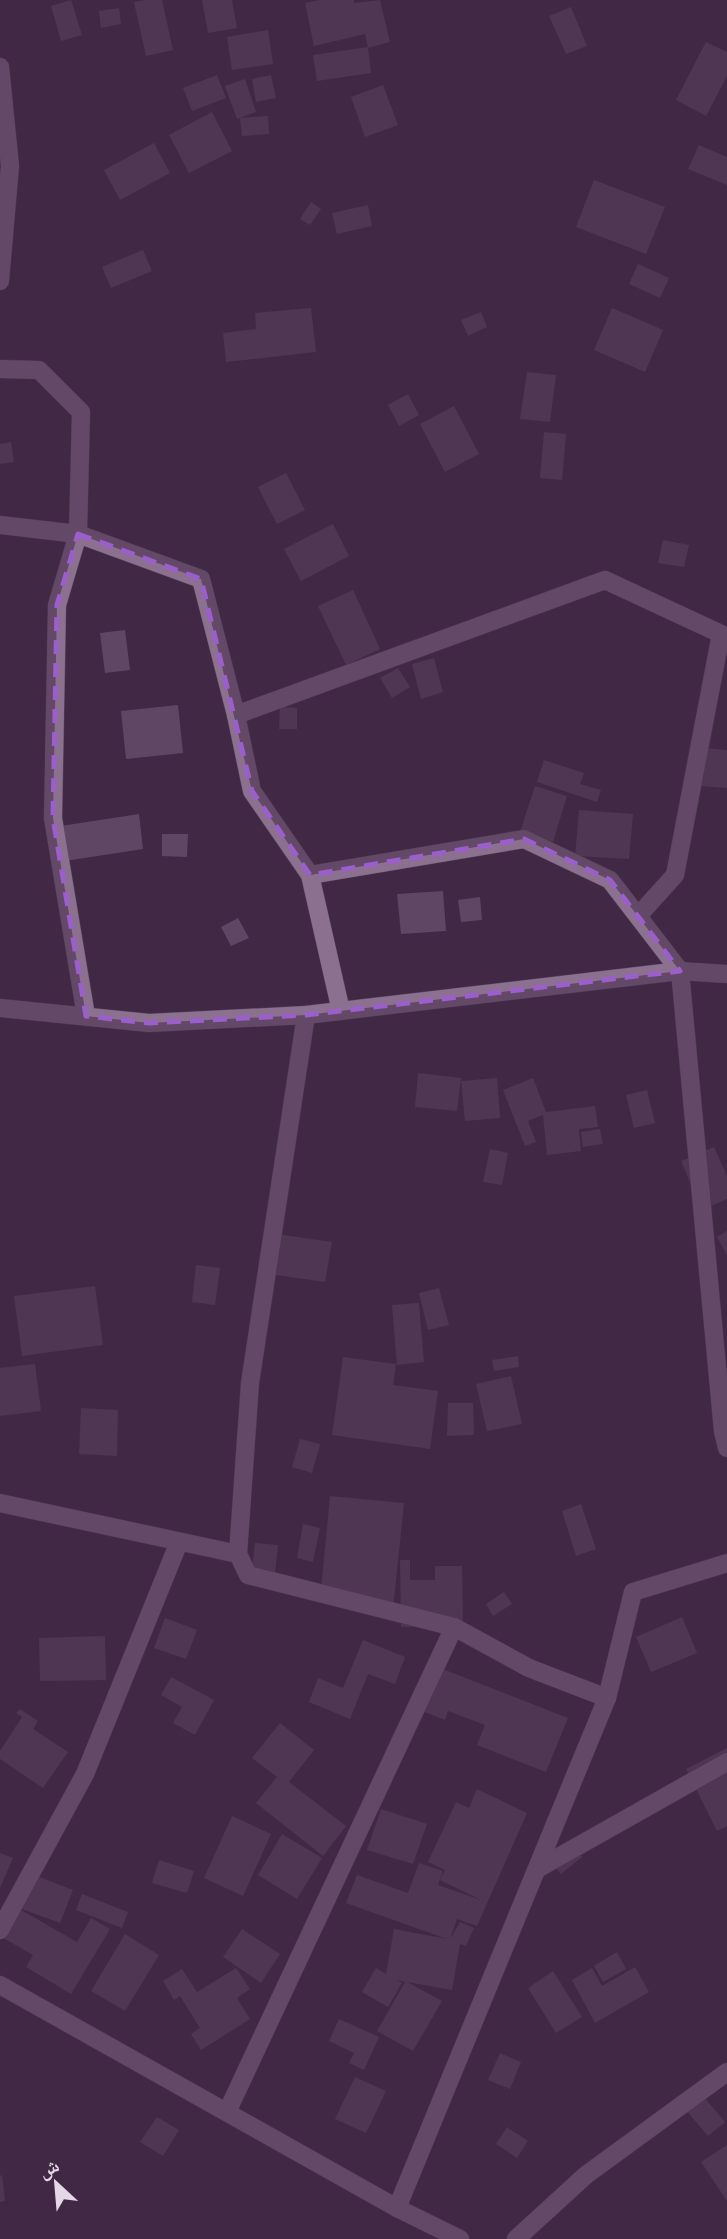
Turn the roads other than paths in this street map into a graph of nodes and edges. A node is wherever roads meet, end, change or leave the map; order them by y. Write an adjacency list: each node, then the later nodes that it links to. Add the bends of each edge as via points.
1 (0, 67): 2 (street, via 10,166)
2 (0, 281)
3 (0, 369): 5 (street, via 39,370 81,412)
4 (0, 525): 5 (street)
5 (78, 534): 6 (street, via 201,579); 14 (street, via 57,605 53,818)
6 (236, 715): 7 (street, via 252,791); 8 (street, via 605,580 721,634 675,875)
7 (310, 875): 8 (street, via 524,839 610,880); 12 (street)
8 (638, 916): 9 (street)
9 (680, 971): 10 (street); 12 (street); 15 (street)
10 (727, 974)
11 (0, 1008): 14 (street)
12 (341, 1011): 13 (street)
13 (306, 1015): 14 (street, via 149,1023); 18 (street, via 250,1383)
14 (86, 1016)
15 (726, 1436)
16 (0, 1503): 17 (street)
17 (179, 1542): 18 (street); 24 (street, via 85,1774)
18 (238, 1554): 20 (street, via 248,1575)
19 (727, 1563): 21 (street, via 633,1592)
20 (454, 1627): 21 (street, via 529,1668); 27 (street)
21 (607, 1698): 23 (street)
22 (727, 1762): 23 (street)
23 (539, 1868): 28 (street)
24 (0, 1930)
25 (0, 1986): 27 (street)
26 (727, 2072): 30 (street, via 586,2175)
27 (227, 2112): 28 (street)
28 (397, 2208): 29 (street)
29 (460, 2239)
30 (516, 2239)

